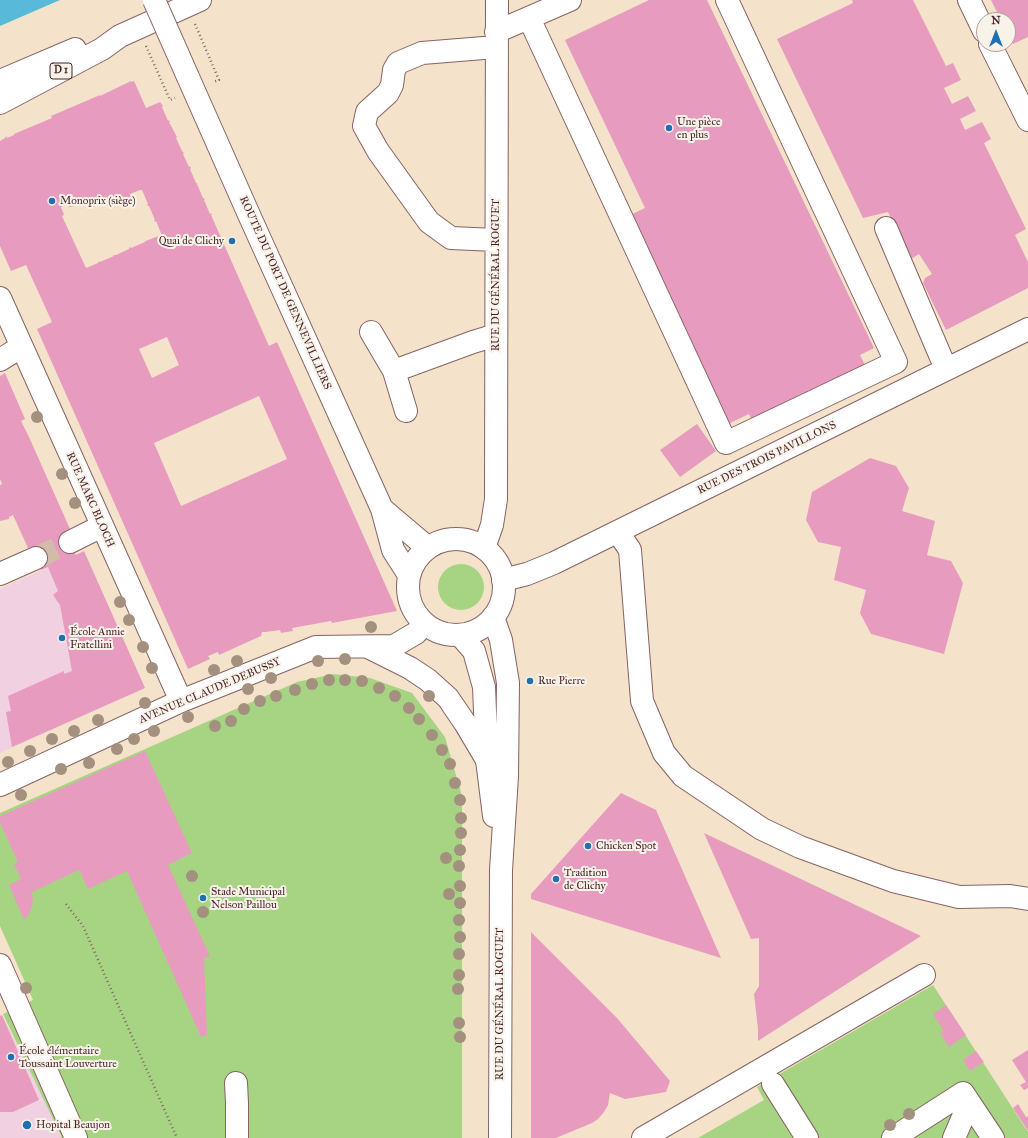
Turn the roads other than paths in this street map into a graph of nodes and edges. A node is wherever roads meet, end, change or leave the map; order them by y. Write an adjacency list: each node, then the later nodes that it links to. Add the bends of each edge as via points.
1 (154, 0): 26 (street, ROUTE DU PORT DE GENNEVILLIERS, bridge)
2 (497, 0): 10 (street, RUE DU GÉNÉRAL ROGUET)
3 (570, 0): 8 (street)
4 (727, 0): 8 (street, via 896,362 726,443)
5 (969, 0): 7 (street)
6 (194, 3): 9 (street, D 1)
7 (976, 14)
8 (528, 18): 10 (street)
9 (129, 32): 12 (street, D 1, via 98,39); 13 (street, D 1, via 102,50)
10 (496, 40): 16 (street, RUE DU GÉNÉRAL ROGUET); 16 (street, via 422,53 398,63 388,93 367,112 364,126 378,151 429,222 451,238)
11 (994, 52): 14 (street)
12 (0, 81)
13 (0, 103)
14 (1028, 120)
15 (886, 228): 23 (street)
16 (496, 240): 20 (street, RUE DU GÉNÉRAL ROGUET)
17 (0, 298): 21 (street, RUE MARC BLOCH)
18 (1028, 329): 23 (street, RUE DES TROIS PAVILLONS)
19 (371, 332): 24 (street)
20 (496, 335): 24 (street); 31 (street, RUE DU GÉNÉRAL ROGUET, via 496,499 492,525)
21 (21, 347): 22 (street); 27 (street, RUE MARC BLOCH)
22 (0, 360)
23 (946, 369): 28 (street, RUE DES TROIS PAVILLONS)
24 (394, 371): 25 (street)
25 (406, 411)
26 (382, 509): 30 (street, ROUTE DU PORT DE GENNEVILLIERS); 34 (street, ROUTE DU PORT DE GENNEVILLIERS, via 393,550)
27 (102, 526): 29 (street); 40 (street, RUE MARC BLOCH)
28 (618, 532): 35 (street, RUE DES TROIS PAVILLONS, via 554,563); 44 (street, via 630,550 642,701 664,753 683,776 762,829 800,847 893,881 959,897 1010,896)
29 (70, 542)
30 (428, 548): 31 (street, via 439,542 456,539 468,540); 34 (street, via 416,560)
31 (484, 548): 35 (street, via 496,562)
32 (36, 558): 33 (street)
33 (0, 574)
34 (409, 575): 37 (street, via 408,592 411,604)
35 (503, 580): 36 (street, via 503,594)
36 (493, 617): 38 (street, via 479,629); 43 (street, RUE DU GÉNÉRAL ROGUET, via 501,640 508,683 507,776)
37 (424, 624): 38 (street, via 433,630); 39 (street, AVENUE CLAUDE DEBUSSY, via 416,633 394,646)
38 (460, 635): 41 (street, RUE DU GÉNÉRAL ROGUET, via 474,651 484,687)
39 (369, 647): 40 (street, AVENUE CLAUDE DEBUSSY, via 316,647); 41 (street, via 410,668 448,698)
40 (181, 701): 42 (street, AVENUE CLAUDE DEBUSSY)
41 (487, 760): 43 (street, RUE DU GÉNÉRAL ROGUET)
42 (0, 785)
43 (501, 870): 52 (street, RUE DU GÉNÉRAL ROGUET)
44 (1028, 899)
45 (0, 965): 50 (street)
46 (924, 975): 53 (street)
47 (236, 1083): 51 (street)
48 (773, 1084): 54 (street)
49 (970, 1103): 55 (street, via 963,1093); 56 (street); 57 (street)
50 (76, 1138)
51 (237, 1138)
52 (500, 1138)
53 (643, 1138)
54 (807, 1138)
55 (893, 1138)
56 (954, 1138)
57 (993, 1138)

